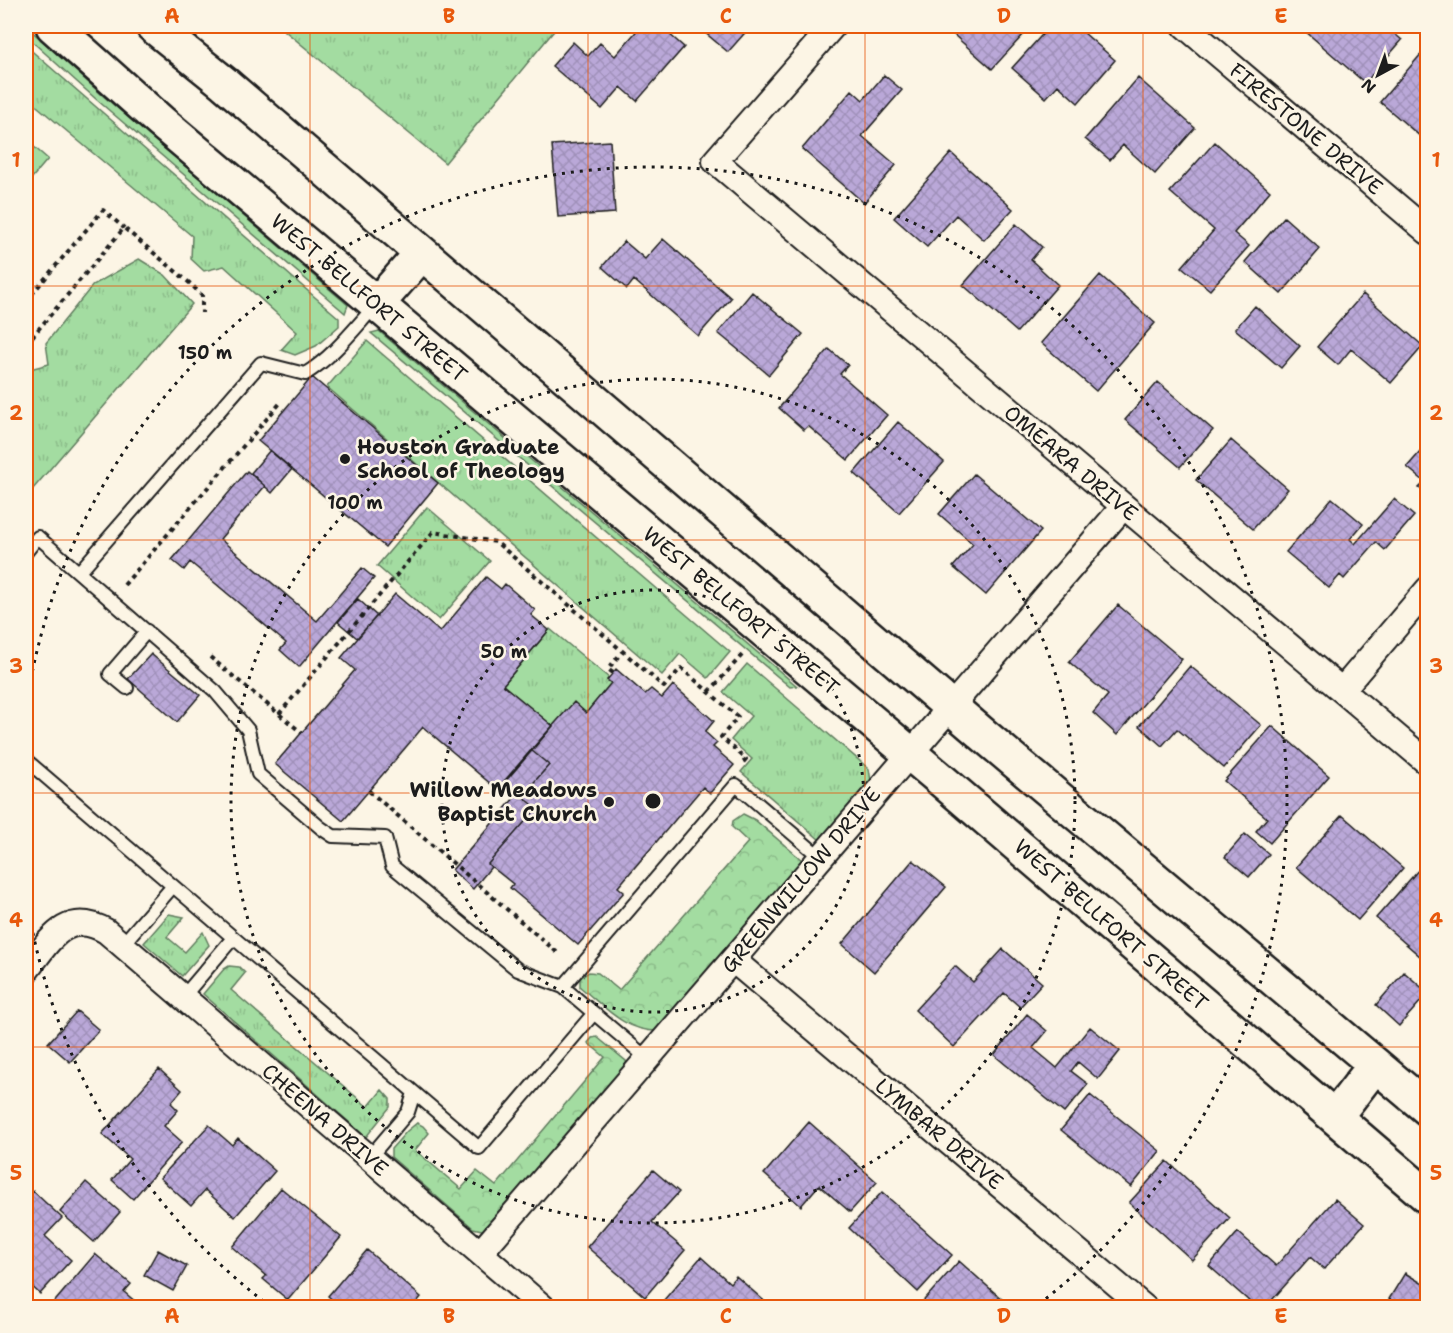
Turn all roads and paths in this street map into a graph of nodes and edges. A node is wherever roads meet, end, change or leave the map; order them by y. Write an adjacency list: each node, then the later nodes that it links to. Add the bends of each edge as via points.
1 (53, 26): 9 (main road, WEST BELLFORT STREET)
2 (153, 26): 7 (main road)
3 (833, 26): 13 (street, OMEARA DRIVE, via 715,161)
4 (1185, 26): 6 (street, FIRESTONE DRIVE)
5 (124, 228): 8 (path, via 103,210); 10 (path, via 192,285 202,296); 11 (path)
6 (1428, 232)
7 (422, 253): 9 (main road); 25 (main road)
8 (26, 301)
9 (377, 304): 15 (lane, via 318,366 305,374 261,363); 27 (main road, WEST BELLFORT STREET)
10 (202, 313)
11 (26, 344)
12 (282, 401): 16 (path)
13 (1123, 507): 23 (street, OMEARA DRIVE); 25 (street, GREENWILLOW DRIVE)
14 (26, 552): 15 (lane, via 38,537)
15 (79, 572): 18 (lane)
16 (124, 585)
17 (1428, 589): 23 (street)
18 (147, 632): 22 (lane, via 110,674); 39 (lane, via 215,690 248,730 258,774 333,836 385,838 393,866 518,970)
19 (622, 652): 21 (path, via 608,669); 24 (path, via 664,687 681,668); 26 (path, via 496,542 433,532)
20 (742, 654): 24 (path)
21 (613, 674)
22 (127, 688)
23 (1342, 690): 29 (street, OMEARA DRIVE)
24 (709, 692): 30 (path, via 738,717 721,737 746,759 737,771)
25 (950, 706): 27 (street, GREENWILLOW DRIVE); 43 (main road)
26 (279, 714)
27 (909, 753): 32 (street, GREENWILLOW DRIVE); 46 (main road, WEST BELLFORT STREET)
28 (26, 760): 33 (lane)
29 (1428, 763)
30 (736, 785): 32 (lane); 39 (lane)
31 (369, 791): 36 (path)
32 (820, 857): 37 (street, GREENWILLOW DRIVE)
33 (173, 886): 34 (lane); 35 (lane)
34 (114, 938): 38 (street, via 92,923 77,922 57,934); 40 (street, CHEENA DRIVE)
35 (233, 938): 40 (lane); 44 (lane)
36 (559, 954)
37 (733, 960): 42 (street, GREENWILLOW DRIVE); 51 (street, LYMBAR DRIVE)
38 (26, 970)
39 (563, 987): 41 (lane)
40 (183, 998): 47 (street, CHEENA DRIVE)
41 (594, 1013): 42 (lane); 44 (lane, via 479,1148)
42 (648, 1059): 49 (street, GREENWILLOW DRIVE)
43 (1375, 1065): 45 (main road); 46 (main road)
44 (414, 1093): 47 (lane, via 408,1112)
45 (1428, 1109)
46 (1335, 1117): 48 (main road, WEST BELLFORT STREET)
47 (369, 1158): 49 (street, CHEENA DRIVE)
48 (1428, 1197)
49 (480, 1253): 50 (street, CHEENA DRIVE)
50 (544, 1308)
51 (1145, 1308)

